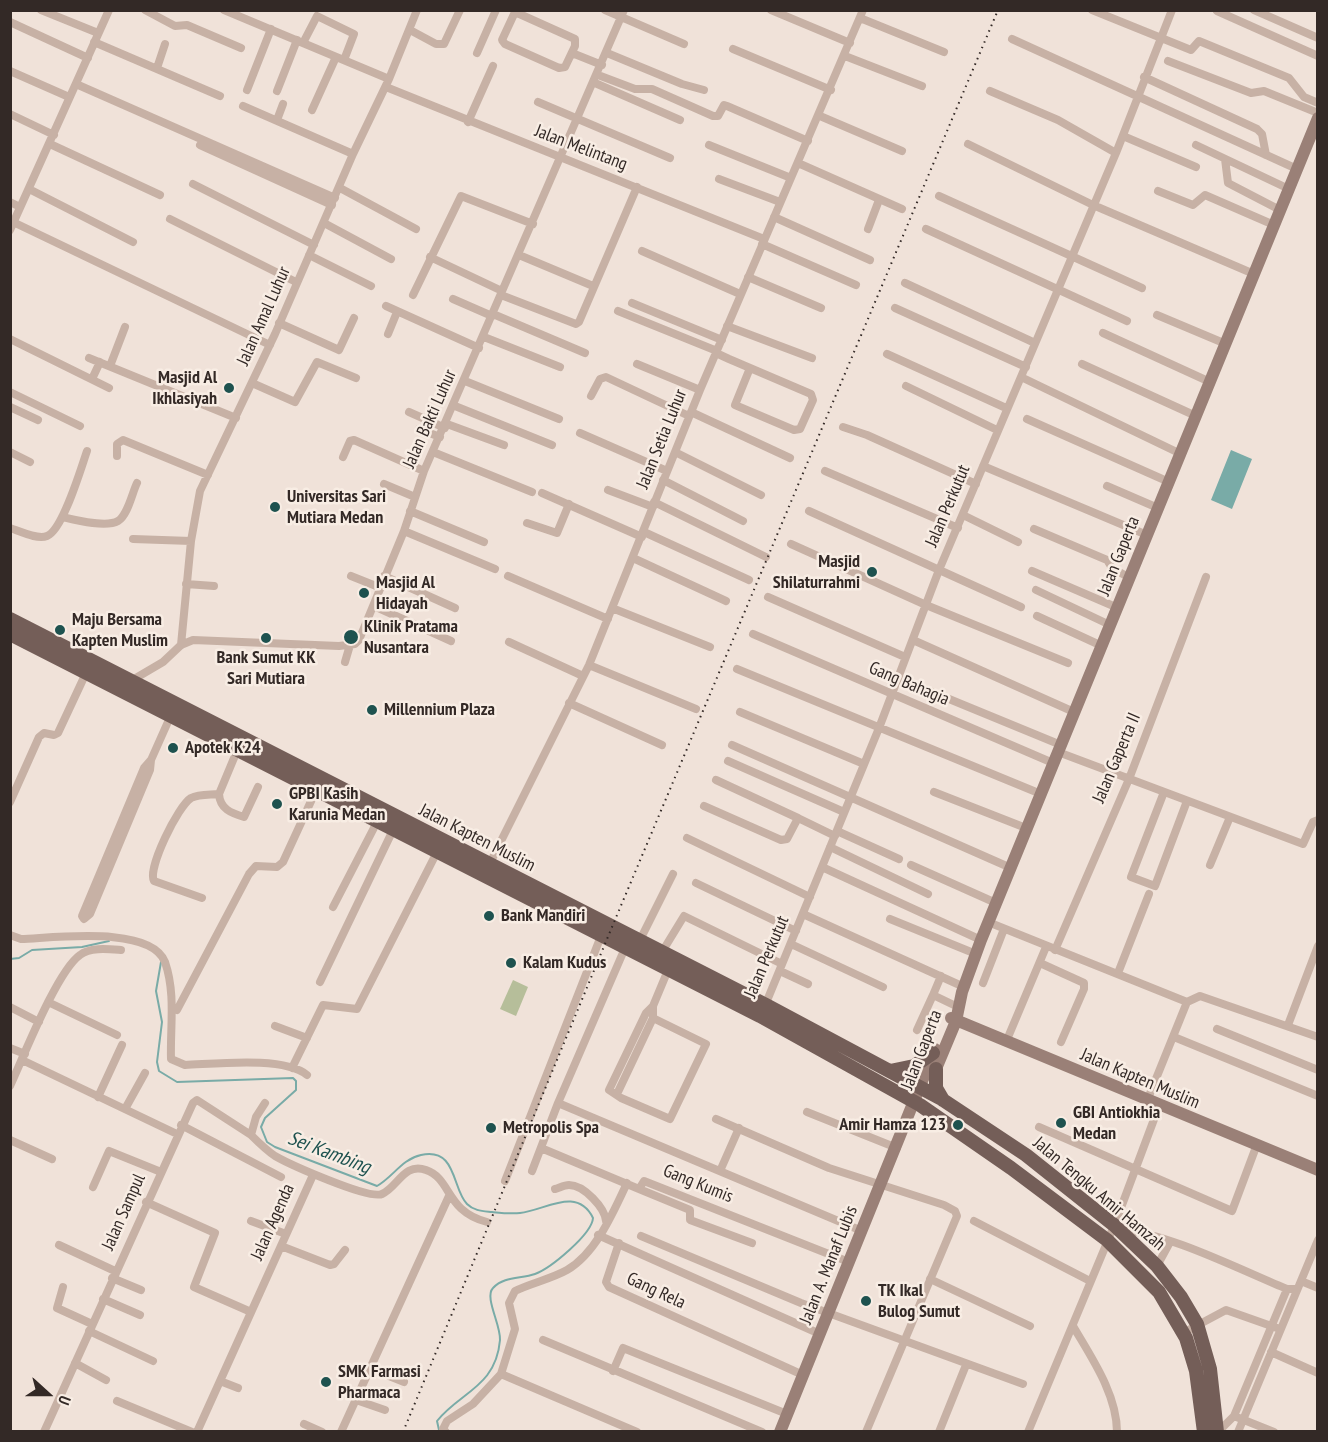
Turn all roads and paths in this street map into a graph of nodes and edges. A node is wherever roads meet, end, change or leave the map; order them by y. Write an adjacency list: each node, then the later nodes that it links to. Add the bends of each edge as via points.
1 (41, 10): 19 (street)
2 (109, 10): 19 (street)
3 (145, 10): 27 (street, via 175,26 187,25)
4 (224, 10): 17 (street, Jalan Melintang)
5 (417, 10): 18 (street, Jalan Amal Luhur)
6 (460, 10): 18 (street, via 444,44 436,44)
7 (496, 10): 30 (street)
8 (605, 10): 15 (street)
9 (771, 10): 24 (street)
10 (1092, 10): 22 (street)
11 (1172, 10): 22 (street, Jalan Perkutut)
12 (1254, 10): 20 (street)
13 (1217, 11): 34 (street)
14 (860, 13): 24 (street, Jalan Setia Luhur); 29 (street)
15 (623, 14): 25 (street); 32 (street, Jalan Bakti Luhur)
16 (10, 22): 35 (street)
17 (271, 29): 23 (street, Jalan Melintang); 47 (street)
18 (410, 30): 44 (street, Jalan Amal Luhur)
19 (96, 38): 35 (street); 40 (street)
20 (1317, 38)
21 (1012, 39): 54 (street)
22 (1160, 39): 42 (street, Jalan Perkutut); 56 (street, via 1191,50 1198,41 1249,61 1288,78 1304,97)
23 (300, 41): 36 (street, Jalan Melintang); 36 (street, via 317,16 354,34); 51 (street)
24 (850, 43): 33 (street, Jalan Setia Luhur)
25 (684, 44)
26 (165, 45): 40 (street)
27 (241, 48)
28 (733, 49): 49 (street)
29 (944, 52)
30 (477, 53)
31 (572, 53): 31 (street, via 573,37 518,13 511,15 502,40 505,44 560,68 565,67); 38 (street)
32 (607, 53): 38 (street, Jalan Bakti Luhur); 48 (street)
33 (845, 56): 46 (street); 49 (street, Jalan Setia Luhur)
34 (1317, 56)
35 (88, 58): 45 (street)
36 (340, 58): 44 (street, Jalan Melintang); 59 (street)
37 (1168, 61): 62 (street, via 1253,94 1262,90)
38 (602, 65): 43 (street, Jalan Bakti Luhur)
39 (493, 66): 66 (street)
40 (157, 68): 52 (street)
41 (10, 71): 53 (street)
42 (1144, 77): 54 (street, Jalan Perkutut); 78 (street, via 1257,129 1262,134)
43 (596, 79): 64 (street, Jalan Bakti Luhur); 65 (street); 69 (street, via 652,90 712,116 718,116 727,106)
44 (388, 83): 66 (street, Jalan Melintang); 77 (street, Jalan Amal Luhur)
45 (76, 84): 53 (street); 96 (street)
46 (922, 86)
47 (247, 90)
48 (704, 90)
49 (831, 90): 61 (street, Jalan Setia Luhur)
50 (990, 91): 76 (street, via 1058,120)
51 (277, 92)
52 (220, 96)
53 (69, 97): 67 (street)
54 (1137, 98): 68 (street, Jalan Perkutut); 78 (street)
55 (538, 102): 64 (street)
56 (1317, 103)
57 (283, 104): 63 (street)
58 (243, 106): 63 (street)
59 (312, 110)
60 (10, 114): 67 (street)
61 (820, 116): 69 (street, Jalan Setia Luhur); 75 (street)
62 (1317, 118): 84 (street, Jalan Gaperta)
63 (277, 120): 77 (street)
64 (577, 120): 79 (street, Jalan Bakti Luhur); 80 (street)
65 (680, 120)
66 (468, 122): 79 (street, Jalan Melintang)
67 (54, 135): 70 (street)
68 (1123, 136): 76 (street, Jalan Perkutut); 83 (street)
69 (808, 141): 82 (street, Jalan Setia Luhur)
70 (50, 144): 90 (street); 93 (street)
71 (968, 144): 99 (street)
72 (710, 145): 86 (street)
73 (1196, 145): 81 (street)
74 (200, 146): 96 (street)
75 (902, 151)
76 (1116, 153): 99 (street, Jalan Perkutut)
77 (353, 154): 89 (street, Jalan Amal Luhur)
78 (1266, 155): 84 (street)
79 (562, 158): 88 (street, Jalan Melintang); 106 (street, Jalan Bakti Luhur)
80 (670, 158)
81 (1225, 159): 91 (street); 102 (street, via 1228,183)
82 (798, 162): 86 (street, Jalan Setia Luhur); 95 (street)
83 (1196, 167)
84 (1297, 169): 91 (street, Jalan Gaperta)
85 (719, 178): 98 (street)
86 (791, 178): 98 (street, Jalan Setia Luhur)
87 (193, 184): 114 (street)
88 (637, 187): 113 (street, Jalan Melintang); 128 (street)
89 (340, 188): 96 (street, Jalan Amal Luhur); 109 (street)
90 (29, 189): 100 (street); 112 (street)
91 (1288, 189): 102 (street, Jalan Gaperta)
92 (1158, 191): 107 (street, via 1193,205 1205,195)
93 (160, 195)
94 (939, 196): 116 (street)
95 (879, 200): 101 (street); 110 (street)
96 (334, 201): 105 (street, Jalan Amal Luhur)
97 (10, 202): 100 (street)
98 (780, 202): 103 (street, Jalan Setia Luhur)
99 (1093, 205): 116 (street, Jalan Perkutut); 122 (street)
100 (20, 207): 108 (street)
101 (902, 209)
102 (1280, 210): 107 (street, Jalan Gaperta)
103 (774, 217): 113 (street, Jalan Setia Luhur); 121 (street)
104 (170, 219): 124 (street)
105 (324, 223): 114 (street, Jalan Amal Luhur); 120 (street)
106 (533, 224): 118 (street, Jalan Bakti Luhur); 119 (street, via 461,196)
107 (1274, 225): 122 (street, Jalan Gaperta)
108 (12, 226): 155 (street)
109 (416, 229)
110 (868, 229)
111 (926, 229): 130 (street)
112 (134, 242)
113 (763, 242): 123 (street, Jalan Setia Luhur); 126 (street, Jalan Melintang)
114 (314, 245): 117 (street, Jalan Amal Luhur)
115 (642, 250): 132 (street)
116 (1072, 254): 129 (street); 130 (street, Jalan Perkutut)
117 (309, 255): 124 (street, Jalan Amal Luhur); 127 (street)
118 (519, 255): 128 (street); 131 (street, Jalan Bakti Luhur)
119 (430, 257): 131 (street); 133 (street)
120 (391, 259)
121 (870, 260)
122 (1254, 274): 154 (street, Jalan Gaperta)
123 (748, 277): 132 (street, Jalan Setia Luhur); 137 (street)
124 (296, 282): 145 (street, Jalan Amal Luhur)
125 (905, 283): 153 (street)
126 (856, 285)
127 (371, 286)
128 (593, 286): 131 (street, via 578,324)
129 (1142, 288)
130 (1058, 289): 144 (street); 153 (street, Jalan Perkutut)
131 (502, 293): 141 (street, Jalan Bakti Luhur)
132 (740, 294): 146 (street, Jalan Setia Luhur)
133 (412, 296)
134 (453, 299): 141 (street)
135 (632, 303): 152 (street)
136 (386, 306): 140 (street)
137 (820, 308)
138 (895, 308): 167 (street)
139 (618, 310): 157 (street)
140 (397, 312): 149 (street); 156 (street)
141 (493, 315): 150 (street, Jalan Bakti Luhur); 158 (street)
142 (1157, 315): 154 (street)
143 (354, 318): 145 (street, via 339,350)
144 (1127, 321)
145 (279, 323): 155 (street, Jalan Amal Luhur)
146 (727, 326): 152 (street, Jalan Setia Luhur); 161 (street)
147 (125, 327): 165 (street)
148 (1103, 333): 173 (street)
149 (387, 334)
150 (484, 337): 156 (street, Jalan Bakti Luhur); 166 (street)
151 (10, 339): 171 (street)
152 (722, 340): 157 (street, Jalan Setia Luhur)
153 (1035, 343): 167 (street, Jalan Perkutut)
154 (1226, 344): 173 (street, Jalan Gaperta)
155 (270, 345): 174 (street, Jalan Amal Luhur)
156 (479, 348): 172 (street, Jalan Bakti Luhur)
157 (716, 352): 168 (street); 177 (street, Jalan Setia Luhur)
158 (585, 353)
159 (887, 354): 182 (street)
160 (89, 358): 162 (street)
161 (812, 358)
162 (100, 362): 165 (street); 171 (street)
163 (637, 364): 177 (street)
164 (1082, 364): 185 (street)
165 (110, 366): 186 (street)
166 (560, 367)
167 (1026, 367): 169 (street, Jalan Perkutut)
168 (750, 368): 168 (street, via 812,395 800,429 735,405)
169 (1021, 377): 182 (street, Jalan Perkutut); 203 (street)
170 (356, 378): 174 (street, via 316,362 295,402)
171 (92, 380): 176 (street)
172 (465, 381): 180 (street, Jalan Bakti Luhur); 187 (street)
173 (1210, 382): 185 (street, Jalan Gaperta)
174 (252, 383): 186 (street, Jalan Amal Luhur)
175 (906, 386): 194 (street)
176 (109, 388)
177 (700, 390): 184 (street, Jalan Setia Luhur)
178 (10, 392): 190 (street)
179 (591, 396): 184 (street, via 600,379 606,377)
180 (455, 406): 191 (street, Jalan Bakti Luhur); 198 (street)
181 (10, 407): 189 (street)
182 (1006, 408): 194 (street, Jalan Perkutut)
183 (409, 412): 191 (street)
184 (690, 414): 202 (street, Jalan Setia Luhur); 206 (street)
185 (1196, 416): 203 (street, Jalan Gaperta)
186 (236, 418): 212 (street, Jalan Amal Luhur)
187 (559, 419)
188 (1027, 419): 214 (street)
189 (38, 420)
190 (80, 426)
191 (446, 426): 196 (street, Jalan Bakti Luhur); 197 (street)
192 (843, 427): 216 (street)
193 (419, 429): 196 (street)
194 (997, 430): 208 (street, Jalan Perkutut)
195 (580, 433): 210 (street)
196 (440, 437): 201 (street, Jalan Bakti Luhur)
197 (504, 445)
198 (552, 445)
199 (87, 451): 228 (street)
200 (10, 452): 207 (street)
201 (434, 452): 209 (street, Jalan Bakti Luhur); 222 (street)
202 (675, 452): 210 (street, Jalan Setia Luhur); 220 (street)
203 (1181, 454): 214 (street, Jalan Gaperta)
204 (117, 456): 212 (street, via 117,444 123,440)
205 (344, 457): 209 (street, via 354,440)
206 (790, 458)
207 (30, 462)
208 (983, 466): 216 (street, Jalan Perkutut); 236 (street)
209 (424, 471): 221 (street, Jalan Bakti Luhur)
210 (667, 471): 213 (street, Jalan Setia Luhur)
211 (825, 471): 232 (street)
212 (208, 475): 238 (street, Jalan Amal Luhur, via 200,491)
213 (663, 480): 223 (street, Jalan Setia Luhur); 229 (street)
214 (1169, 482): 224 (street, Jalan Gaperta)
215 (137, 483): 228 (street, via 119,520 90,523)
216 (976, 483): 227 (street, Jalan Perkutut)
217 (384, 484): 221 (street)
218 (1107, 486): 224 (street)
219 (608, 490): 223 (street)
220 (761, 495)
221 (415, 497): 225 (street, Jalan Bakti Luhur)
222 (569, 504): 230 (street, via 557,533); 235 (street)
223 (654, 505): 235 (street, Jalan Setia Luhur); 242 (street)
224 (1158, 508): 236 (street, Jalan Gaperta)
225 (410, 511): 234 (street, Jalan Bakti Luhur); 239 (street)
226 (809, 511): 245 (street)
227 (963, 515): 232 (street, Jalan Perkutut); 240 (street)
228 (62, 518): 231 (street, via 48,536)
229 (743, 521)
230 (526, 523)
231 (10, 528)
232 (958, 528): 245 (street, Jalan Perkutut)
233 (1034, 529): 251 (street, via 1107,560 1112,568)
234 (404, 531): 244 (street); 248 (street, Jalan Bakti Luhur)
235 (643, 534): 243 (street, Jalan Setia Luhur); 252 (street)
236 (1148, 535): 251 (street, Jalan Gaperta)
237 (132, 539): 238 (street)
238 (191, 541): 253 (street, Jalan Amal Luhur)
239 (484, 542)
240 (1018, 542)
241 (791, 544): 259 (street)
242 (766, 557)
243 (633, 558): 258 (street); 263 (street, Jalan Setia Luhur)
244 (495, 569)
245 (939, 570): 259 (street, Jalan Perkutut); 261 (street)
246 (1032, 571): 264 (street)
247 (351, 576): 255 (street)
248 (384, 576): 255 (street, Jalan Bakti Luhur); 262 (street)
249 (508, 576): 267 (street)
250 (1206, 577): 300 (street, Jalan Gaperta II)
251 (1130, 578): 264 (street, Jalan Gaperta)
252 (749, 579)
253 (186, 584): 254 (street); 274 (street, Jalan Amal Luhur)
254 (214, 586)
255 (381, 588): 260 (street, Jalan Bakti Luhur)
256 (1036, 590): 268 (street)
257 (768, 597): 278 (street)
258 (726, 601)
259 (926, 605): 271 (street, Jalan Perkutut); 280 (street)
260 (374, 606): 272 (street); 275 (street, Jalan Bakti Luhur, via 359,640)
261 (1021, 606)
262 (455, 608)
263 (612, 608): 267 (street, Jalan Setia Luhur); 277 (street)
264 (1118, 608): 268 (street, Jalan Gaperta)
265 (1037, 616): 276 (street)
266 (10, 619): 286 (main road, Jalan Kapten Muslim)
267 (608, 619): 281 (street, Jalan Setia Luhur)
268 (1110, 625): 276 (street, Jalan Gaperta)
269 (10, 634): 283 (main road, Jalan Kapten Muslim)
270 (753, 634): 287 (street, Gang Bahagia)
271 (913, 640): 278 (street, Jalan Perkutut); 291 (street)
272 (451, 641)
273 (509, 642): 284 (street)
274 (181, 645): 275 (street, via 205,640); 286 (street, via 163,662)
275 (350, 645): 279 (street, Jalan Bakti Luhur)
276 (1102, 646): 291 (street, Jalan Gaperta)
277 (710, 647)
278 (905, 657): 285 (street, Jalan Perkutut)
279 (345, 662)
280 (1068, 663)
281 (588, 665): 284 (street, Jalan Setia Luhur); 289 (street)
282 (737, 669): 293 (street)
283 (86, 673): 286 (main road, Jalan Kapten Muslim); 310 (street, via 58,733 39,737)
284 (583, 676): 288 (street, Jalan Setia Luhur)
285 (898, 678): 287 (street, Jalan Perkutut); 297 (street)
286 (125, 686): 292 (main road, Jalan Kapten Muslim); 294 (main road, Jalan Kapten Muslim)
287 (890, 694): 293 (street, Jalan Perkutut); 297 (street, Gang Bahagia)
288 (569, 703): 295 (street); 329 (street, Jalan Setia Luhur)
289 (696, 709)
290 (740, 712): 299 (street)
291 (1074, 712): 297 (street, Jalan Gaperta)
292 (171, 715): 294 (main road, Jalan Kapten Muslim); 326 (street, via 144,768 129,815)
293 (879, 728): 299 (street, Jalan Perkutut); 307 (street)
294 (241, 743): 302 (main road, Jalan Kapten Muslim); 306 (street)
295 (662, 745)
296 (732, 745): 308 (street)
297 (1057, 754): 300 (street); 307 (street, Jalan Gaperta)
298 (728, 761): 312 (street)
299 (864, 764): 308 (street, Jalan Perkutut)
300 (1129, 779): 305 (street); 350 (street, Jalan Gaperta II)
301 (716, 780): 314 (street)
302 (319, 783): 316 (main road, Jalan Kapten Muslim); 329 (main road, Jalan Kapten Muslim); 369 (street, via 283,862 277,867 256,866 249,874)
303 (258, 787): 306 (street, via 244,817 225,809)
304 (934, 792): 317 (street)
305 (1164, 792): 309 (street); 309 (street, via 1131,877 1155,886)
306 (219, 794): 335 (street, via 197,796 185,803 151,872 154,881)
307 (1041, 794): 317 (street, Jalan Gaperta)
308 (851, 796): 312 (street, Jalan Perkutut); 328 (street)
309 (1187, 801): 313 (street)
310 (10, 802)
311 (704, 806): 314 (street, via 781,840 787,839)
312 (844, 812): 319 (street, Jalan Perkutut)
313 (1230, 817): 315 (street, via 1303,844); 325 (street)
314 (798, 818): 319 (street)
315 (1317, 820)
316 (377, 822): 318 (main road, Jalan Kapten Muslim); 337 (street)
317 (1026, 828): 328 (street, Jalan Gaperta)
318 (393, 830): 322 (main road, Jalan Kapten Muslim); 359 (street)
319 (836, 833): 321 (street, Jalan Perkutut); 323 (street)
320 (687, 838): 334 (street)
321 (830, 847): 327 (street, Jalan Perkutut); 332 (street)
322 (437, 852): 329 (main road, Jalan Kapten Muslim); 381 (street, via 357,1009 323,1005)
323 (899, 859)
324 (911, 865): 336 (street)
325 (1210, 865)
326 (106, 866): 326 (street, via 90,914 84,919 82,916)
327 (822, 867): 334 (street, Jalan Perkutut); 346 (street)
328 (1011, 868): 336 (street, Jalan Gaperta)
329 (486, 871): 344 (main road, Jalan Kapten Muslim); 345 (main road, Jalan Kapten Muslim)
330 (673, 874): 345 (street)
331 (696, 883): 342 (street)
332 (928, 894)
333 (1149, 894): 357 (street)
334 (810, 897): 338 (street, Jalan Perkutut)
335 (202, 898)
336 (996, 903): 340 (street, Jalan Gaperta)
337 (333, 907)
338 (803, 914): 342 (street, Jalan Perkutut); 358 (street)
339 (890, 919): 353 (street)
340 (988, 922): 341 (street); 346 (street, Jalan Gaperta)
341 (1004, 929): 350 (street); 360 (street)
342 (796, 931): 347 (street, Jalan Perkutut)
343 (10, 935): 389 (street, via 21,939 138,940 159,952 165,962 172,1006 174,1062 271,1063)
344 (601, 936): 349 (main road, Jalan Kapten Muslim); 424 (street)
345 (640, 940): 352 (main road, Jalan Kapten Muslim)
346 (981, 940): 353 (street, Jalan Gaperta)
347 (790, 944): 355 (street, Jalan Perkutut); 362 (street)
348 (1317, 945): 374 (street)
349 (625, 948): 356 (main road, Jalan Kapten Muslim); 402 (street)
350 (1050, 949): 354 (street, Jalan Gaperta II); 357 (street)
351 (121, 950): 365 (street, via 81,954)
352 (662, 952): 355 (street, via 684,916); 370 (main road, Jalan Kapten Muslim)
353 (976, 954): 363 (street, Jalan Gaperta)
354 (1040, 963): 383 (street, Jalan Gaperta II); 384 (street, via 1084,984)
355 (781, 967): 361 (street); 370 (street, Jalan Perkutut)
356 (668, 970): 367 (street); 370 (main road, Jalan Kapten Muslim)
357 (1118, 973): 366 (street)
358 (942, 976): 363 (street); 364 (street)
359 (320, 982)
360 (983, 983)
361 (808, 984)
362 (882, 987)
363 (964, 987): 371 (street, Jalan Gaperta)
364 (933, 995): 371 (street); 377 (street)
365 (48, 1002): 373 (street); 378 (street)
366 (1187, 1002): 374 (street, via 1200,996); 379 (street)
367 (653, 1006): 372 (street); 382 (street, via 646,1013)
368 (10, 1007): 373 (street)
369 (177, 1010)
370 (763, 1011): 392 (main road, Jalan Kapten Muslim); 403 (main road, Jalan Kapten Muslim)
371 (955, 1014): 383 (street, Jalan Kapten Muslim); 387 (street, Jalan Gaperta); 390 (street, Jalan Gaperta)
372 (653, 1018): 382 (street); 382 (street, via 705,1045 670,1119 609,1090 621,1076)
373 (39, 1022): 388 (street)
374 (1288, 1025): 380 (street)
375 (275, 1026): 381 (street)
376 (1217, 1029): 391 (street)
377 (917, 1030)
378 (117, 1035)
379 (1174, 1037): 397 (street); 400 (street)
380 (1317, 1037)
381 (307, 1038): 389 (street)
382 (638, 1038)
383 (1006, 1042): 400 (street, Jalan Kapten Muslim)
384 (1061, 1042)
385 (122, 1045): 398 (street)
386 (10, 1048): 388 (street)
387 (933, 1053): 392 (main road, via 914,1066); 396 (street, Jalan Gaperta)
388 (24, 1057): 395 (street); 398 (street)
389 (292, 1068): 394 (street)
390 (936, 1069): 396 (street, Jalan Gaperta); 399 (main road, via 936,1088)
391 (1317, 1070)
392 (890, 1071): 396 (main road, Jalan Kapten Muslim)
393 (145, 1073): 405 (street)
394 (307, 1075)
395 (10, 1086)
396 (923, 1089): 399 (main road, Jalan Tengku Amir Hamzah); 403 (street, Jalan Gaperta)
397 (1317, 1096)
398 (98, 1097): 405 (street)
399 (943, 1101): 436 (main road, Jalan Tengku Amir Hamzah, via 1026,1155)
400 (1147, 1101): 404 (street, Jalan Kapten Muslim)
401 (265, 1103): 411 (street)
402 (561, 1104): 414 (street); 419 (street)
403 (915, 1106): 415 (street, Jalan A. Manaf Lubis); 441 (main road, Jalan Tengku Amir Hamzah, via 1011,1168)
404 (1159, 1106): 413 (street, Jalan Kapten Muslim); 420 (street)
405 (125, 1109): 410 (street)
406 (807, 1112): 415 (street)
407 (716, 1119): 409 (street)
408 (1039, 1127): 420 (street)
409 (739, 1128): 419 (street); 426 (street, via 799,1156)
410 (179, 1130): 411 (street, Jalan Sampul, via 192,1103 198,1100); 421 (street, Jalan Sampul); 423 (street)
411 (250, 1135): 422 (street, via 274,1155)
412 (10, 1140): 416 (street)
413 (1256, 1147): 417 (street, Jalan Kapten Muslim); 420 (street, via 1232,1211)
414 (541, 1148): 418 (street); 425 (street, Gang Kumis)
415 (897, 1148): 426 (street, Jalan A. Manaf Lubis)
416 (52, 1159)
417 (1317, 1170)
418 (532, 1171)
419 (720, 1171): 437 (street)
420 (1135, 1171): 436 (street)
421 (161, 1172): 427 (street, via 109,1151); 431 (street, Jalan Sampul)
422 (313, 1175): 430 (street, Jalan Agenda, via 377,1196 408,1170 424,1169 438,1178); 438 (street, Jalan Agenda)
423 (281, 1177)
424 (505, 1181)
425 (627, 1183): 429 (street, Gang Kumis); 433 (street)
426 (882, 1185): 437 (street, Jalan A. Manaf Lubis); 452 (street, via 955,1211 957,1219)
427 (93, 1186)
428 (555, 1189): 433 (street, via 568,1185 578,1188 601,1207)
429 (639, 1189): 444 (street, via 690,1210 690,1220); 449 (street, Gang Kumis, via 644,1181)
430 (449, 1196): 435 (street, via 463,1212); 476 (street)
431 (146, 1202): 451 (street, Jalan Sampul); 460 (street, via 215,1233 194,1287)
432 (251, 1221): 438 (street)
433 (606, 1221): 439 (street)
434 (974, 1221): 453 (street)
435 (487, 1222)
436 (1117, 1228): 441 (street); 443 (street); 450 (main road, Jalan Tengku Amir Hamzah)
437 (862, 1231): 449 (street, Jalan A. Manaf Lubis)
438 (286, 1234): 447 (street, Jalan Agenda)
439 (598, 1235): 445 (street); 480 (street, via 580,1261 511,1295 509,1304 515,1329)
440 (641, 1236): 461 (street)
441 (1107, 1240): 453 (street); 468 (main road, Jalan Tengku Amir Hamzah, via 1159,1292)
442 (1317, 1240): 454 (street)
443 (1170, 1242): 450 (street); 457 (street)
444 (752, 1243)
445 (619, 1244): 469 (street, Gang Rela); 481 (street, Gang Rela, via 607,1286)
446 (59, 1245): 451 (street)
447 (281, 1246): 448 (street, via 330,1265); 460 (street, Jalan Agenda)
448 (345, 1250)
449 (849, 1262): 461 (street, Jalan A. Manaf Lubis)
450 (1157, 1266): 463 (main road, Jalan Tengku Amir Hamzah)
451 (114, 1275): 458 (street); 459 (street, Jalan Sampul)
452 (930, 1279): 464 (street); 470 (street)
453 (1090, 1281): 465 (street)
454 (1299, 1285): 456 (street); 457 (street); 467 (street)
455 (63, 1287): 466 (street, via 57,1308)
456 (1317, 1288)
457 (1287, 1289): 467 (street)
458 (141, 1290)
459 (103, 1299): 462 (street); 466 (street, Jalan Sampul)
460 (251, 1312): 483 (street, Jalan Agenda)
461 (830, 1312): 469 (street, Jalan A. Manaf Lubis); 470 (street)
462 (140, 1315)
463 (1197, 1324): 467 (street, via 1226,1310); 468 (street); 507 (main road, Jalan Tengku Amir Hamzah, via 1210,1369)
464 (1030, 1326)
465 (1073, 1326): 504 (street); 505 (street, via 1098,1369 1113,1407)
466 (91, 1327): 473 (street); 474 (street, Jalan Sampul)
467 (1276, 1327): 472 (street); 478 (street)
468 (1183, 1333): 506 (main road, Jalan Tengku Amir Hamzah, via 1196,1371)
469 (820, 1334): 481 (street, Jalan A. Manaf Lubis)
470 (904, 1339): 475 (street); 502 (street)
471 (543, 1340): 477 (street)
472 (1271, 1352): 478 (street); 479 (street)
473 (153, 1361)
474 (75, 1363): 482 (street); 493 (street, Jalan Sampul)
475 (966, 1365): 485 (street); 503 (street)
476 (369, 1368): 484 (street); 487 (street)
477 (613, 1371): 490 (street, via 623,1348); 500 (street)
478 (1257, 1373): 491 (street)
479 (1317, 1373)
480 (501, 1374): 498 (street, via 473,1404 447,1421 443,1430); 499 (street)
481 (803, 1375): 490 (street, Jalan A. Manaf Lubis)
482 (106, 1380)
483 (220, 1381): 486 (street); 495 (street, Jalan Agenda)
484 (404, 1382)
485 (1023, 1384)
486 (238, 1388)
487 (356, 1400): 489 (street); 497 (street)
488 (117, 1401): 494 (street)
489 (385, 1410)
490 (787, 1414): 501 (street, Jalan A. Manaf Lubis)
491 (1239, 1418): 507 (street); 508 (street); 509 (street)
492 (304, 1424): 496 (street)
493 (44, 1431)
494 (192, 1431)
495 (197, 1431)
496 (322, 1431)
497 (341, 1431)
498 (446, 1431)
499 (637, 1431)
500 (762, 1431)
501 (780, 1431)
502 (866, 1431)
503 (939, 1431)
504 (1028, 1431)
505 (1117, 1431)
506 (1204, 1431)
507 (1218, 1431)
508 (1238, 1431)
509 (1274, 1431)

